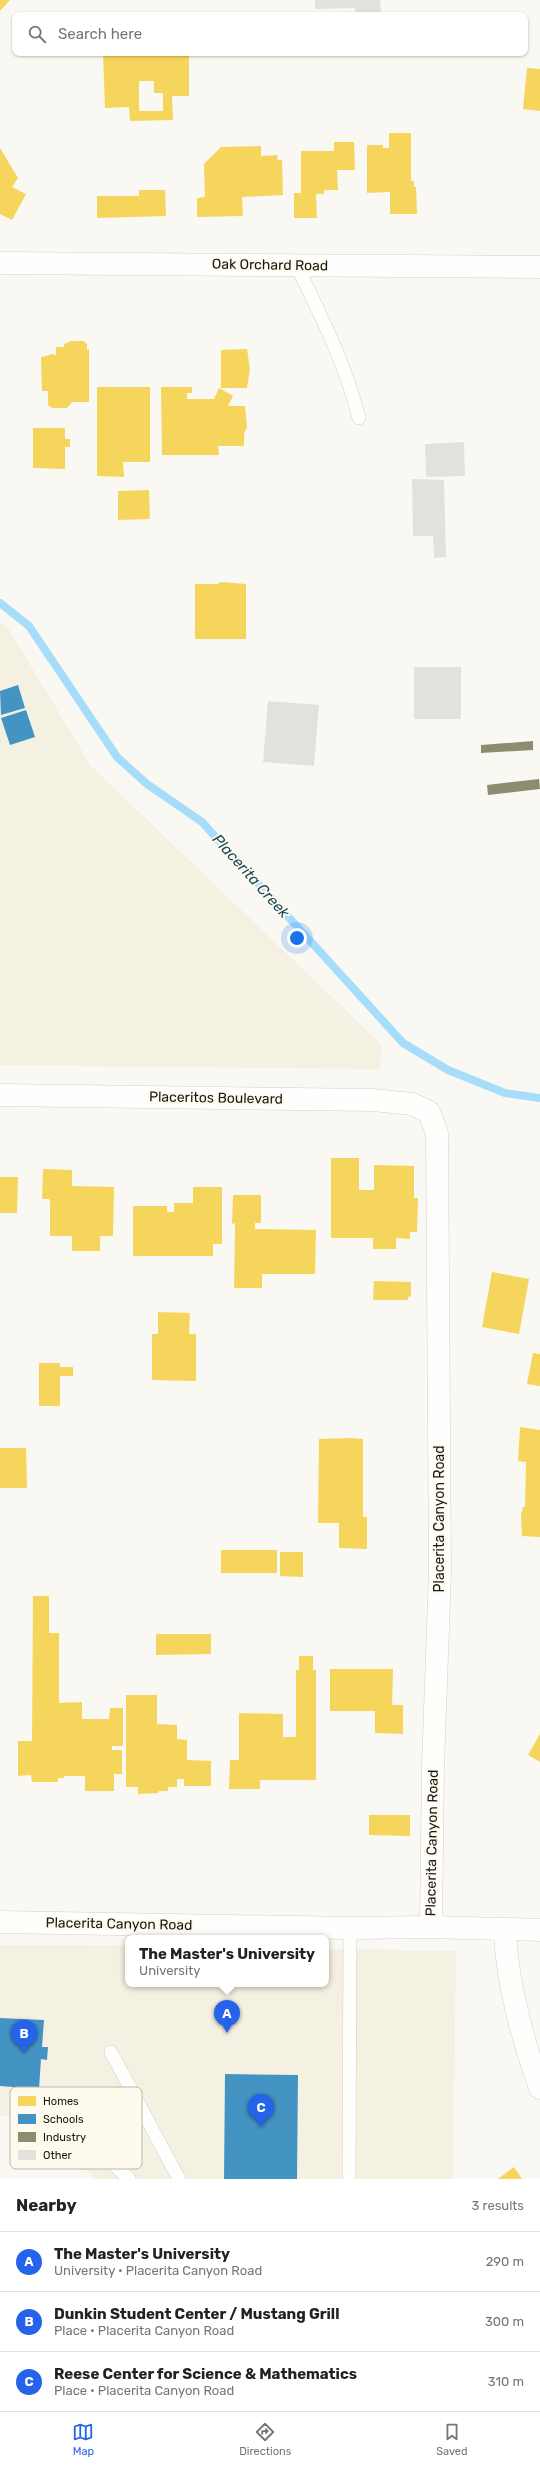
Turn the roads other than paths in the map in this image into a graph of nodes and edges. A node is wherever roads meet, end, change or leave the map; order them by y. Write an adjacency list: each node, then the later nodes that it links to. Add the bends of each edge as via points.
1 (0, 263): 2 (street, Oak Orchard Road)
2 (297, 266): 3 (street, Oak Orchard Road); 4 (lane, via 336,345)
3 (540, 267)
4 (359, 418)
5 (0, 1095): 6 (street, Placeritos Boulevard, via 373,1100 412,1104)
6 (429, 1112): 8 (street, Placerita Canyon Road, via 437,1133 440,1572 433,1765)
7 (0, 1922): 9 (street, Placerita Canyon Road)
8 (431, 1926): 9 (street, Placerita Canyon Road); 10 (street, Placerita Canyon Road)
9 (350, 1928): 19 (lane)
10 (505, 1929): 11 (street, Placerita Canyon Road); 14 (street, via 505,1949 527,2050)
11 (540, 1930)
12 (111, 2052): 13 (lane)
13 (130, 2087)
14 (540, 2088)
15 (142, 2110): 18 (lane)
16 (118, 2169): 17 (lane)
17 (129, 2179)
18 (179, 2179)
19 (349, 2179)

